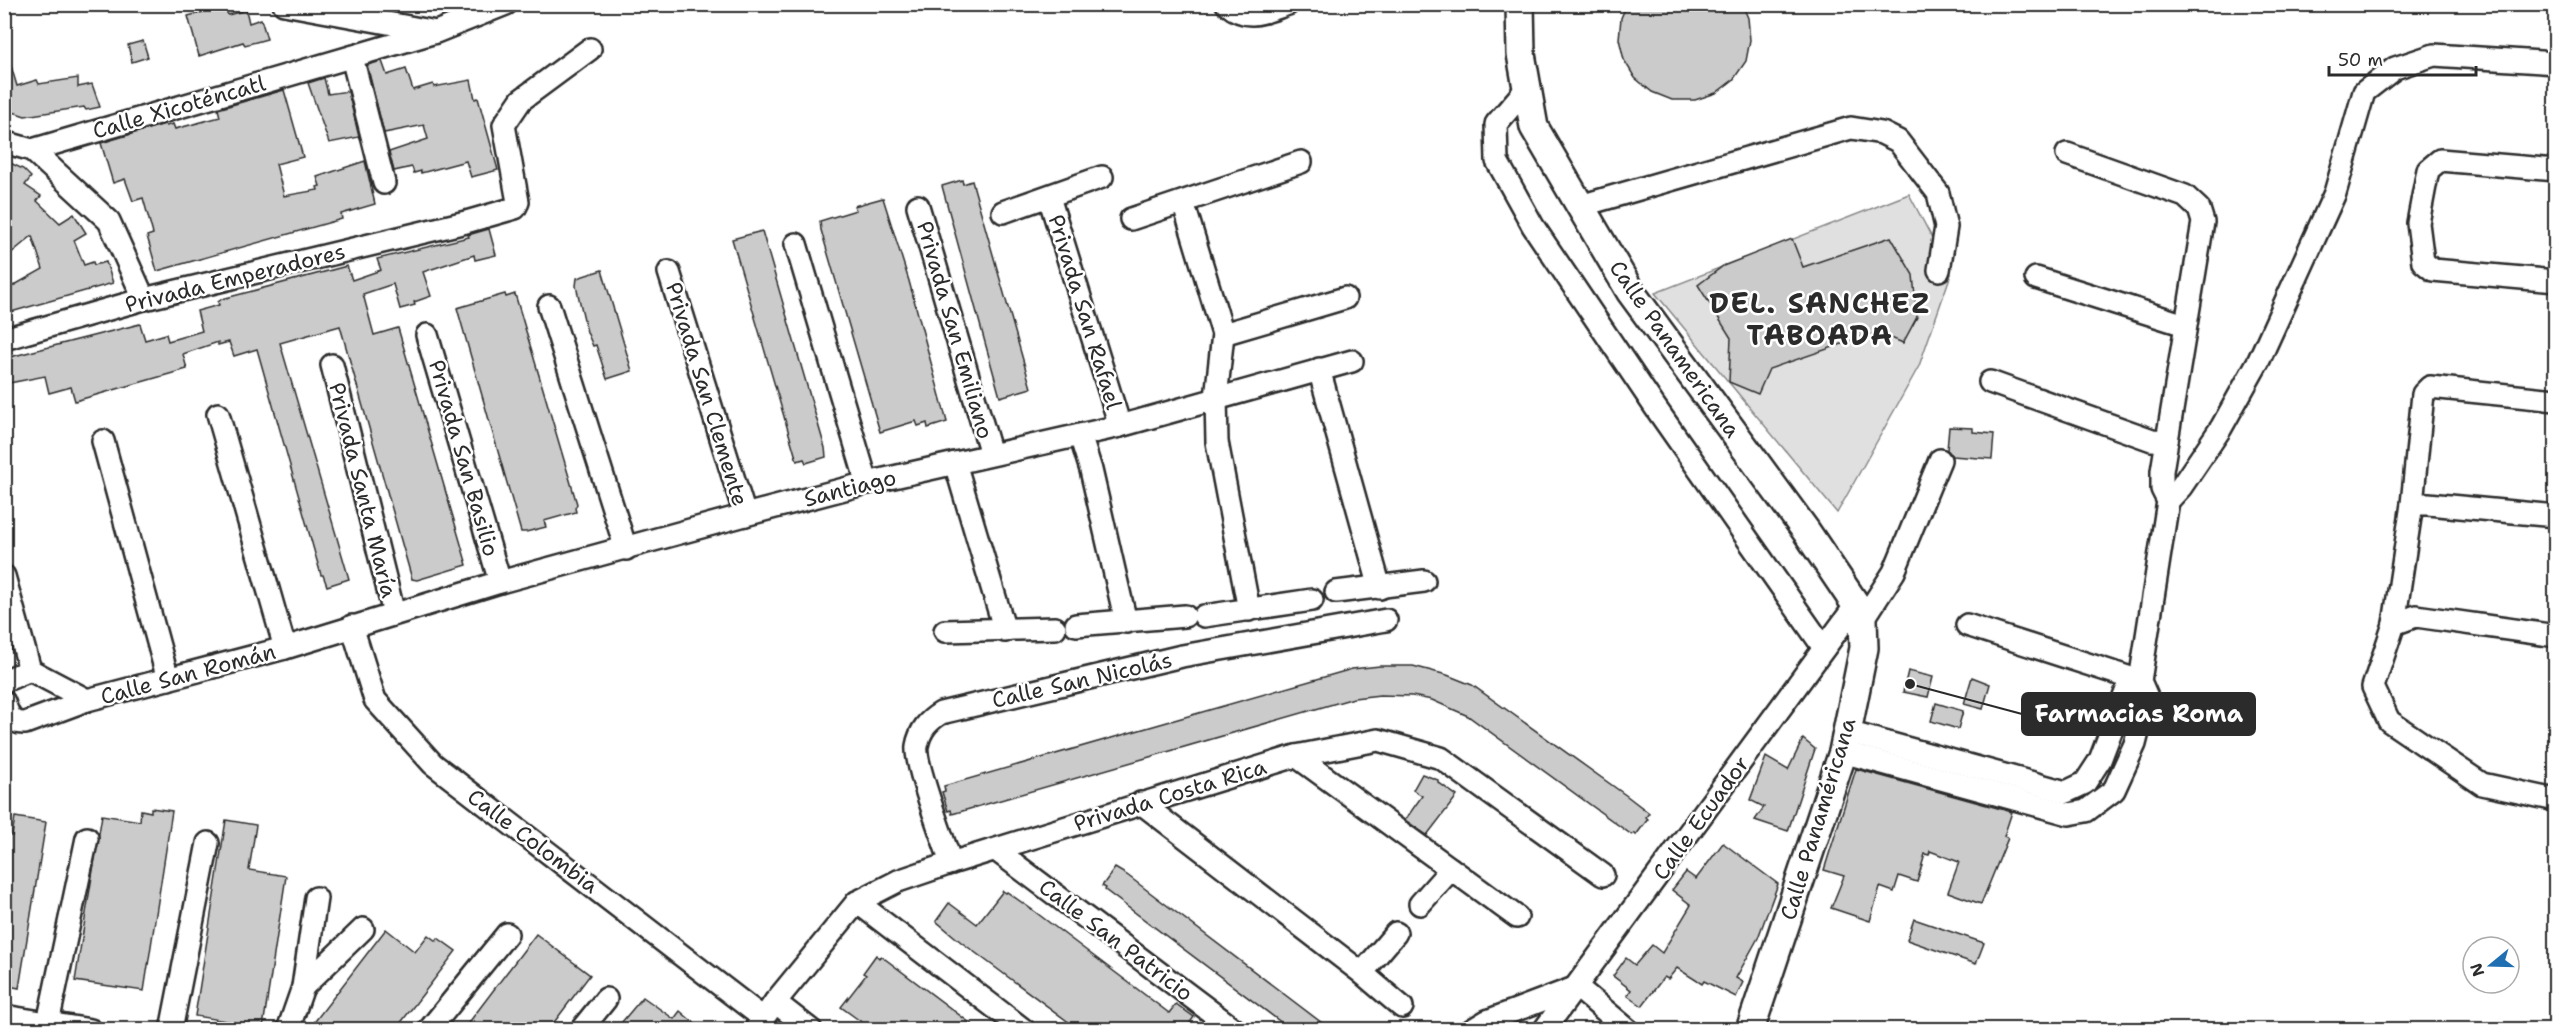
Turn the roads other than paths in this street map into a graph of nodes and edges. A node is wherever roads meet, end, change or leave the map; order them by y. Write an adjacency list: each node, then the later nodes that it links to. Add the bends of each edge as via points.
1 (284, 4): 6 (street)
2 (506, 4): 6 (street, Calle Xicoténcatl)
3 (1227, 4): 4 (street, via 1237,13 1253,15)
4 (1288, 4)
5 (1520, 4): 10 (main road, Calle Panamericana, via 1521,54)
6 (436, 32): 8 (street, Calle Xicoténcatl)
7 (590, 49): 30 (street, Privada Emperadores, via 521,100 504,125 519,202 515,208)
8 (352, 57): 12 (street, Calle Xicoténcatl); 17 (street)
9 (2556, 63): 51 (street, via 2434,55 2395,68 2364,92 2335,193 2259,360 2221,428)
10 (1527, 88): 20 (main road, Calle Panamericana, via 1534,128); 74 (street, via 1496,124 1497,161 1533,226)
11 (4, 142): 12 (street)
12 (33, 150): 30 (street, via 109,221)
13 (2067, 154): 32 (street, via 2185,196 2199,209 2203,222)
14 (1301, 162): 19 (street)
15 (2556, 170): 28 (street, via 2440,160 2428,170 2418,223 2423,262 2433,270)
16 (1102, 177): 18 (street)
17 (384, 183)
18 (1050, 197): 22 (street); 43 (street, Privada San Rafael)
19 (1183, 202): 23 (street); 33 (street)
20 (1580, 206): 25 (street, via 1851,128 1882,133 1898,141 1938,193 1946,227); 63 (main road, Calle Panamericana, via 1630,291 1806,531)
21 (918, 207): 47 (street, Privada San Emiliano)
22 (1003, 212)
23 (1131, 219)
24 (796, 244): 50 (street)
25 (1939, 270)
26 (669, 272): 53 (street, Privada San Clemente)
27 (2036, 278): 32 (street)
28 (2556, 281)
29 (1345, 298): 33 (street)
30 (144, 299): 35 (street, Privada Emperadores)
31 (549, 306): 55 (street)
32 (2185, 326): 46 (street)
33 (1223, 334): 40 (street)
34 (427, 335): 58 (street, Privada San Basilio)
35 (4, 339)
36 (1352, 361): 38 (street, Santiago)
37 (332, 365): 64 (street, Privada Santa María)
38 (1319, 369): 40 (street, Santiago); 59 (street)
39 (1990, 382): 46 (street, via 2152,440)
40 (1216, 398): 43 (street, Santiago); 62 (street, via 1217,442)
41 (2556, 400): 52 (street, via 2430,387 2423,394)
42 (218, 414): 73 (street)
43 (1120, 426): 44 (street, Santiago)
44 (1080, 435): 47 (street, Santiago); 66 (street)
45 (103, 441): 76 (street)
46 (2167, 441): 51 (street, via 2162,489)
47 (991, 454): 49 (street, Santiago)
48 (1940, 460): 63 (street, Calle Ecuador, via 1894,572)
49 (955, 463): 50 (street, Santiago); 71 (street)
50 (867, 483): 53 (street, Santiago)
51 (2168, 501): 78 (street)
52 (2412, 504): 54 (street); 67 (street)
53 (745, 515): 55 (street, Santiago)
54 (2556, 516)
55 (626, 549): 58 (street, Santiago)
56 (4, 576): 75 (street)
57 (1424, 581): 59 (street)
58 (500, 582): 64 (street, Santiago)
59 (1380, 588): 60 (street)
60 (1336, 592)
61 (1312, 600): 62 (street)
62 (1249, 610): 66 (street)
63 (1860, 612): 74 (street, Calle Ecuador); 81 (main road, Calle Panaméricana, via 1864,648)
64 (394, 615): 69 (street, Santiago)
65 (1386, 620): 90 (street, Calle San Nicolás, via 1182,656 940,713 922,729 916,748)
66 (1126, 622): 71 (street)
67 (2394, 624): 72 (street, via 2416,616); 84 (street, via 2373,687 2390,721 2482,784)
68 (1967, 625): 78 (street)
69 (352, 626): 73 (street, Calle San Román); 106 (street, Calle Colombia, via 375,700 433,764)
70 (945, 631): 71 (street)
71 (1005, 631)
72 (2556, 636)
73 (285, 648): 76 (street, Calle San Román)
74 (1824, 648): 102 (street, Calle Ecuador)
75 (30, 670): 77 (street); 79 (street)
76 (168, 679): 79 (street, Calle San Román)
77 (4, 681)
78 (2140, 681): 83 (street, via 2126,692 2100,760 2085,783); 86 (street, via 2146,698 2135,744 2114,790 2086,811)
79 (87, 700): 80 (street, Calle San Román, via 25,723 13,720)
80 (4, 702)
81 (1846, 742): 83 (street); 86 (street); 119 (main road, Calle Panaméricana)
82 (1296, 756): 85 (street, Privada Costa Rica); 91 (street); 92 (street, Privada Costa Rica, via 1378,740 1441,758)
83 (2066, 792): 86 (street)
84 (2556, 800)
85 (1141, 803): 89 (street, Privada Costa Rica); 100 (street)
86 (2069, 814)
87 (87, 838): 107 (street)
88 (208, 843): 110 (street)
89 (996, 850): 90 (street, Privada Costa Rica); 108 (street, Calle San Patricio)
90 (951, 862): 94 (street, Privada Costa Rica, via 898,881)
91 (1451, 869): 95 (street); 96 (street)
92 (1603, 875)
93 (316, 898): 101 (street)
94 (857, 902): 106 (street, Privada Costa Rica); 115 (street)
95 (1420, 904)
96 (1517, 917)
97 (363, 929): 101 (street)
98 (1396, 933): 100 (street)
99 (507, 934): 112 (street)
100 (1362, 973): 104 (street)
101 (303, 987): 111 (street)
102 (1576, 987): 116 (street); 117 (street, Calle Ecuador); 118 (street)
103 (606, 999): 113 (street)
104 (1402, 1007)
105 (4, 1016): 107 (street)
106 (764, 1016): 114 (street, Calle Colombia)
107 (48, 1023): 109 (street)
108 (1226, 1027)
109 (91, 1029)
110 (171, 1029)
111 (288, 1029)
112 (429, 1029)
113 (581, 1029)
114 (811, 1029)
115 (1024, 1029)
116 (1472, 1029)
117 (1544, 1029)
118 (1628, 1029)
119 (1750, 1029)

